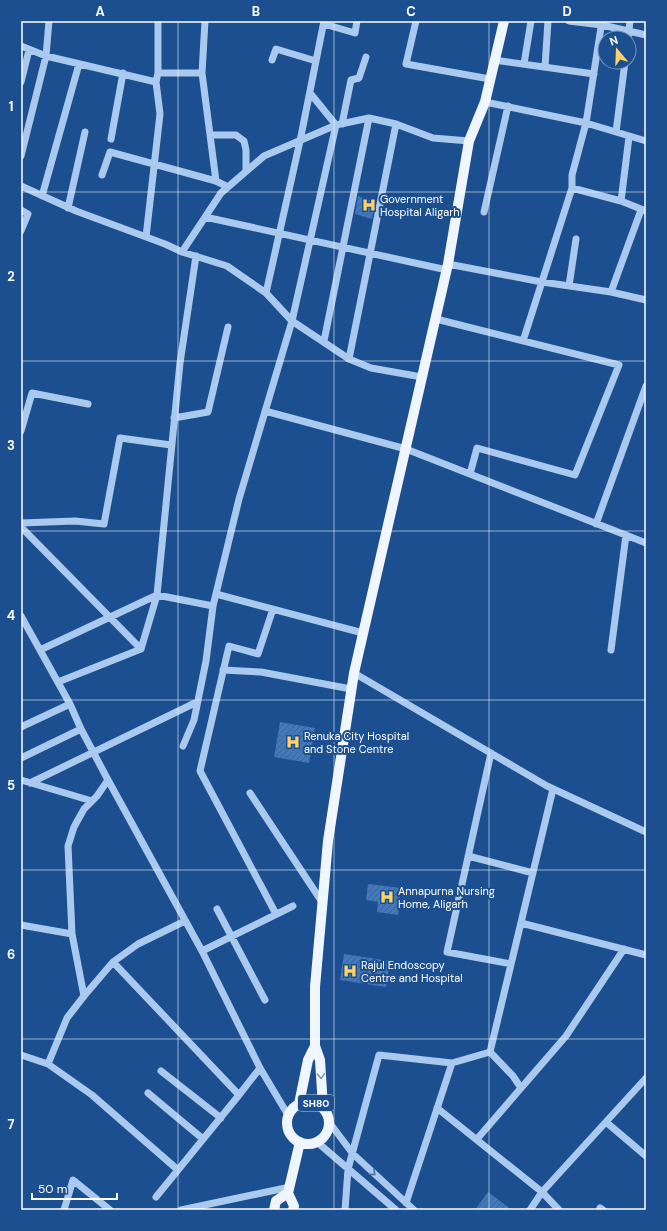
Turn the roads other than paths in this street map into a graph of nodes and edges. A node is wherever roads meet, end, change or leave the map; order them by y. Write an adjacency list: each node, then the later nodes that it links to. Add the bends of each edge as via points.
1 (49, 21): 15 (street)
2 (158, 21): 25 (street)
3 (205, 21): 24 (street)
4 (357, 21): 10 (street, via 355,33)
5 (416, 21): 28 (street, via 406,64)
6 (504, 21): 18 (main road)
7 (530, 21): 21 (street)
8 (548, 21): 22 (street)
9 (569, 21): 11 (street)
10 (322, 22): 19 (street)
11 (602, 23): 12 (street); 27 (street)
12 (618, 30)
13 (21, 46): 14 (street)
14 (29, 50): 15 (street); 29 (street)
15 (46, 56): 20 (street); 46 (street)
16 (366, 57): 36 (street, via 359,78 351,80)
17 (272, 60): 19 (street, via 276,49)
18 (494, 60): 21 (street); 28 (main road)
19 (316, 61): 31 (street)
20 (79, 64): 26 (street); 54 (street)
21 (524, 64): 22 (street)
22 (545, 67): 27 (street)
23 (624, 70): 39 (street)
24 (202, 72): 25 (street); 40 (street)
25 (158, 73): 30 (street)
26 (123, 74): 30 (street); 42 (street)
27 (594, 74): 35 (street)
28 (490, 79): 32 (main road)
29 (21, 82)
30 (156, 82): 47 (street, via 160,114)
31 (310, 93): 36 (street); 43 (street)
32 (485, 102): 33 (street); 44 (main road)
33 (508, 106): 35 (street); 59 (street)
34 (369, 118): 36 (street); 37 (street); 66 (street)
35 (586, 123): 39 (street); 53 (street, via 572,175)
36 (339, 124): 43 (street); 64 (street)
37 (396, 124): 44 (street, via 433,138); 68 (street)
38 (85, 132): 56 (street)
39 (616, 132): 41 (street)
40 (211, 135): 48 (street, via 236,135 244,140); 50 (street)
41 (628, 137): 45 (street); 55 (street)
42 (111, 139)
43 (300, 141): 48 (street, via 264,156); 62 (street)
44 (469, 141): 70 (main road)
45 (646, 141)
46 (21, 156)
47 (153, 165): 49 (street, via 110,152); 50 (street); 63 (street)
48 (246, 171): 52 (street)
49 (102, 174)
50 (216, 181): 52 (street)
51 (21, 186): 54 (street)
52 (228, 187): 60 (street)
53 (572, 188): 55 (street); 71 (street)
54 (42, 196): 56 (street)
55 (621, 201): 58 (street)
56 (68, 208): 63 (street)
57 (21, 210): 61 (street, via 28,214)
58 (644, 211): 73 (street)
59 (484, 212)
60 (205, 217): 62 (street); 67 (street)
61 (21, 231)
62 (279, 233): 64 (street); 74 (street)
63 (146, 237): 67 (street)
64 (310, 240): 66 (street); 77 (street)
65 (576, 240): 72 (street)
66 (343, 247): 68 (street); 79 (street)
67 (182, 252): 69 (street)
68 (370, 253): 70 (street); 81 (street)
69 (196, 256): 74 (street, via 227,266); 87 (street)
70 (448, 267): 71 (street); 76 (main road)
71 (542, 282): 72 (street); 80 (street)
72 (569, 286): 73 (street)
73 (611, 292): 75 (street)
74 (266, 293): 77 (street)
75 (646, 300)
76 (436, 319): 80 (street); 82 (main road)
77 (292, 321): 79 (street); 86 (street)
78 (228, 327): 87 (street, via 208,412)
79 (324, 341): 81 (street)
80 (522, 341): 91 (street, via 619,365 575,475 477,448)
81 (349, 359): 82 (street, via 370,368)
82 (422, 377): 90 (main road)
83 (646, 386): 84 (street)
84 (643, 402): 93 (street)
85 (88, 404): 88 (street, via 32,393)
86 (265, 411): 90 (street); 97 (street, via 239,499)
87 (174, 418): 89 (street)
88 (21, 431)
89 (172, 445): 92 (street, via 120,438 104,524 75,521); 98 (street)
90 (406, 449): 91 (street); 104 (main road)
91 (470, 474): 93 (street)
92 (21, 523)
93 (596, 524): 95 (street)
94 (21, 527): 102 (street)
95 (626, 535): 96 (street); 107 (street)
96 (646, 544)
97 (216, 594): 99 (street); 100 (street)
98 (157, 596): 99 (street); 102 (street); 105 (street)
99 (213, 606): 112 (street)
100 (273, 609): 104 (street); 108 (street, via 258,654 229,646)
101 (21, 616): 103 (street)
102 (110, 617): 105 (street); 106 (street)
103 (23, 626): 106 (street)
104 (363, 633): 109 (main road)
105 (141, 649): 110 (street)
106 (40, 650): 110 (street)
107 (611, 650)
108 (223, 670): 111 (street, via 261,672); 132 (street, via 200,771)
109 (354, 672): 111 (main road); 118 (street)
110 (58, 682): 113 (street)
111 (351, 689): 129 (main road, via 328,841)
112 (198, 702): 116 (street, via 194,720); 117 (street)
113 (70, 704): 114 (street); 115 (street)
114 (21, 727)
115 (81, 729): 117 (street); 119 (street)
116 (183, 746)
117 (94, 752): 121 (street); 122 (street)
118 (491, 753): 123 (street); 127 (street)
119 (21, 758)
120 (21, 780): 122 (street)
121 (108, 780): 125 (street); 133 (street)
122 (30, 783): 125 (street)
123 (553, 789): 126 (street); 128 (street)
124 (250, 793): 129 (street)
125 (92, 801): 136 (street, via 84,809 74,827 68,846)
126 (646, 832)
127 (468, 856): 128 (street); 142 (street, via 447,952)
128 (533, 873): 134 (street)
129 (322, 902): 145 (main road, via 315,987)
130 (293, 906): 132 (street)
131 (217, 909): 137 (street)
132 (276, 914): 137 (street)
133 (184, 921): 139 (street); 141 (street, via 138,944)
134 (521, 923): 138 (street); 142 (street)
135 (21, 925): 136 (street)
136 (72, 934): 143 (street)
137 (231, 936): 139 (street); 144 (street)
138 (624, 949): 140 (street); 153 (street, via 566,1036)
139 (202, 951): 150 (street)
140 (646, 955)
141 (113, 962): 143 (street); 155 (street)
142 (511, 964): 146 (street)
143 (84, 996): 149 (street, via 67,1018)
144 (265, 1000)
145 (315, 1046): 156 (main road, via 308,1060); 157 (main road, one-way to 157, via 320,1060)
146 (490, 1052): 148 (street); 153 (street)
147 (21, 1055): 149 (street)
148 (452, 1063): 158 (street); 167 (street, via 379,1055)
149 (48, 1064): 170 (street, via 92,1095)
150 (260, 1068): 155 (street); 159 (street)
151 (161, 1071): 160 (street)
152 (646, 1078): 162 (street)
153 (521, 1088): 164 (street)
154 (148, 1093): 163 (street)
155 (239, 1095): 160 (street)
156 (299, 1104): 157 (main road, SH80, via 308,1102); 159 (main road, SH80)
157 (323, 1107): 161 (main road, SH80)
158 (437, 1108): 164 (street); 174 (street)
159 (288, 1115): 165 (main road, SH80, via 289,1131)
160 (221, 1118): 163 (street)
161 (329, 1122): 166 (main road, SH80, via 328,1130); 167 (street)
162 (606, 1122): 168 (street); 172 (street)
163 (203, 1139): 170 (street)
164 (477, 1139): 172 (street)
165 (300, 1142): 166 (main road); 171 (main road)
166 (317, 1142): 169 (street)
167 (353, 1154): 169 (street); 174 (street, one-way to 174)
168 (646, 1156)
169 (348, 1169): 180 (street); 181 (street)
170 (178, 1170): 173 (street)
171 (289, 1190): 177 (street); 178 (main road, via 276,1201); 179 (main road)
172 (542, 1192): 183 (street); 184 (street)
173 (156, 1197)
174 (406, 1203): 182 (street)
175 (64, 1210): 176 (street, via 73,1180)
176 (110, 1210)
177 (181, 1210)
178 (274, 1210)
179 (293, 1210)
180 (345, 1210)
181 (396, 1210)
182 (414, 1210)
183 (530, 1210)
184 (559, 1210)

